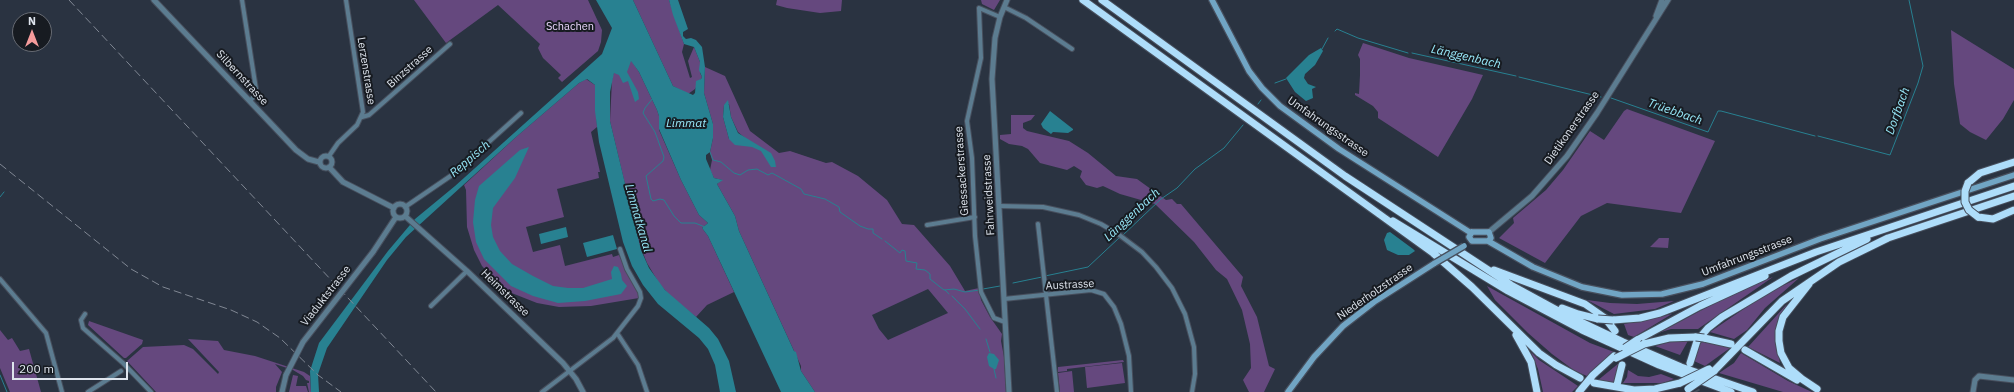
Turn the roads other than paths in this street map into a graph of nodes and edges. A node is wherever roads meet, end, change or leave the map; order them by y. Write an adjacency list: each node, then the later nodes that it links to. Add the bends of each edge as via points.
1 (154, 0): 15 (street, Silbernstrasse)
2 (242, 0): 15 (street, via 256,89)
3 (346, 0): 17 (street, Lerzenstrasse, via 363,107)
4 (1007, 0): 10 (street, Fahrweidstrasse)
5 (1083, 0): 32 (highway, via 1287,149)
6 (1102, 0): 42 (highway, via 1345,176 1420,227)
7 (1212, 0): 37 (main road, Umfahrungsstrasse, via 1246,67 1280,106 1296,120)
8 (1662, 0): 12 (street, Dietikonerstrasse)
9 (1668, 0): 12 (street, Dietikonerstrasse)
10 (1004, 7): 11 (street, Fahrweidstrasse); 14 (street, via 1026,18)
11 (1000, 17): 25 (street, Fahrweidstrasse, via 994,45 992,79); 31 (street, Giessackerstrasse, via 979,8 981,58 967,121)
12 (1654, 20): 36 (street, Dietikonerstrasse, via 1567,156 1532,196)
13 (450, 44): 17 (street, Binzstrasse, via 369,115)
14 (1072, 49)
15 (250, 101): 19 (street, Silbernstrasse, via 302,155)
16 (521, 113): 26 (street, via 452,175)
17 (362, 117): 18 (street, Lerzenstrasse, via 358,125)
18 (329, 156): 19 (street, via 322,156); 21 (street, via 332,162)
19 (319, 162): 21 (street, via 323,167)
20 (2014, 162): 28 (highway, bridge, via 1980,173 1968,183 1965,191 1965,202 1969,210 1978,217 1996,218)
21 (330, 167): 27 (street, via 343,182)
22 (2014, 175): 39 (main road, Umfahrungsstrasse, via 1820,239 1703,284 1662,294 1622,295 1582,288 1533,267)
23 (2014, 186): 33 (highway)
24 (2014, 196): 46 (highway, via 1878,242)
25 (1000, 206): 48 (street, Fahrweidstrasse); 80 (street, via 1032,206 1069,212 1092,220 1125,238 1156,267 1179,300 1185,314 1194,347 1196,374)
26 (405, 207): 27 (street, via 398,205); 30 (street)
27 (394, 208): 29 (street, via 393,214)
28 (2014, 210)
29 (396, 217): 30 (street); 73 (street, Viaduktstrasse, bridge, via 373,252 303,342 286,375)
30 (407, 217): 43 (street, Heimstrasse)
31 (975, 217): 35 (street); 51 (street, Giessackerstrasse, via 981,289 994,318)
32 (1386, 217): 52 (highway, via 1457,272); 83 (highway, via 1577,328 1654,363)
33 (1911, 220): 40 (highway); 58 (highway, via 1824,259 1728,313 1700,336 1694,346)
34 (1038, 224): 47 (street)
35 (927, 225)
36 (1489, 232): 37 (main road); 39 (main road, via 1491,238)
37 (1471, 233): 38 (main road)
38 (1470, 240): 39 (main road); 81 (main road, Niederholzstrasse, bridge, via 1369,306 1337,331 1307,364)
39 (1488, 241)
40 (1838, 245): 44 (highway, bridge, via 1660,313 1640,318 1598,319 1568,311); 57 (highway, bridge, via 1730,291 1637,340)
41 (620, 248): 54 (street, via 641,298 638,306)
42 (1484, 266): 44 (highway); 53 (highway, via 1580,301 1605,318)
43 (467, 271): 49 (street); 62 (street, Heimstrasse)
44 (1493, 272): 84 (highway, via 1542,302 1618,340 1690,371)
45 (0, 279): 70 (street, via 46,333)
46 (1813, 279): 55 (highway, via 1782,301); 69 (highway, via 1785,314 1779,338 1781,353 1790,368)
47 (1046, 295): 48 (street, Austrasse); 78 (street); 79 (street, Austrasse, via 1091,290 1107,296 1121,324 1129,356)
48 (1004, 299): 51 (street, Fahrweidstrasse)
49 (431, 306)
50 (85, 314): 72 (street, via 81,320 83,328 120,360)
51 (1005, 322): 77 (street, Fahrweidstrasse)
52 (1509, 323): 63 (highway, via 1547,359); 82 (highway, via 1530,358)
53 (1615, 330)
54 (617, 333): 62 (street); 76 (street, via 638,364)
55 (1733, 347): 57 (highway, bridge, via 1700,337 1669,338 1644,344); 60 (highway)
56 (1745, 350): 69 (highway)
57 (1615, 357): 67 (highway, via 1593,375)
58 (1690, 363)
59 (1622, 365): 66 (highway)
60 (1711, 370): 65 (highway, bridge, via 1660,388 1639,390 1613,388); 68 (highway, bridge)
61 (121, 371): 71 (street)
62 (571, 372): 74 (street); 75 (street, Heimstrasse)
63 (1580, 378)
64 (2014, 380): 85 (street, via 1976,377)
65 (1594, 383)
66 (1617, 385)
67 (1581, 390)
68 (1685, 391)
69 (1820, 391)
70 (62, 392)
71 (88, 392)
72 (151, 392)
73 (282, 392)
74 (542, 392)
75 (583, 392)
76 (647, 392)
77 (1009, 392)
78 (1057, 392)
79 (1131, 392)
80 (1192, 392)
81 (1288, 392)
82 (1537, 392)
83 (1731, 392)
84 (1752, 392)
85 (1973, 392)

